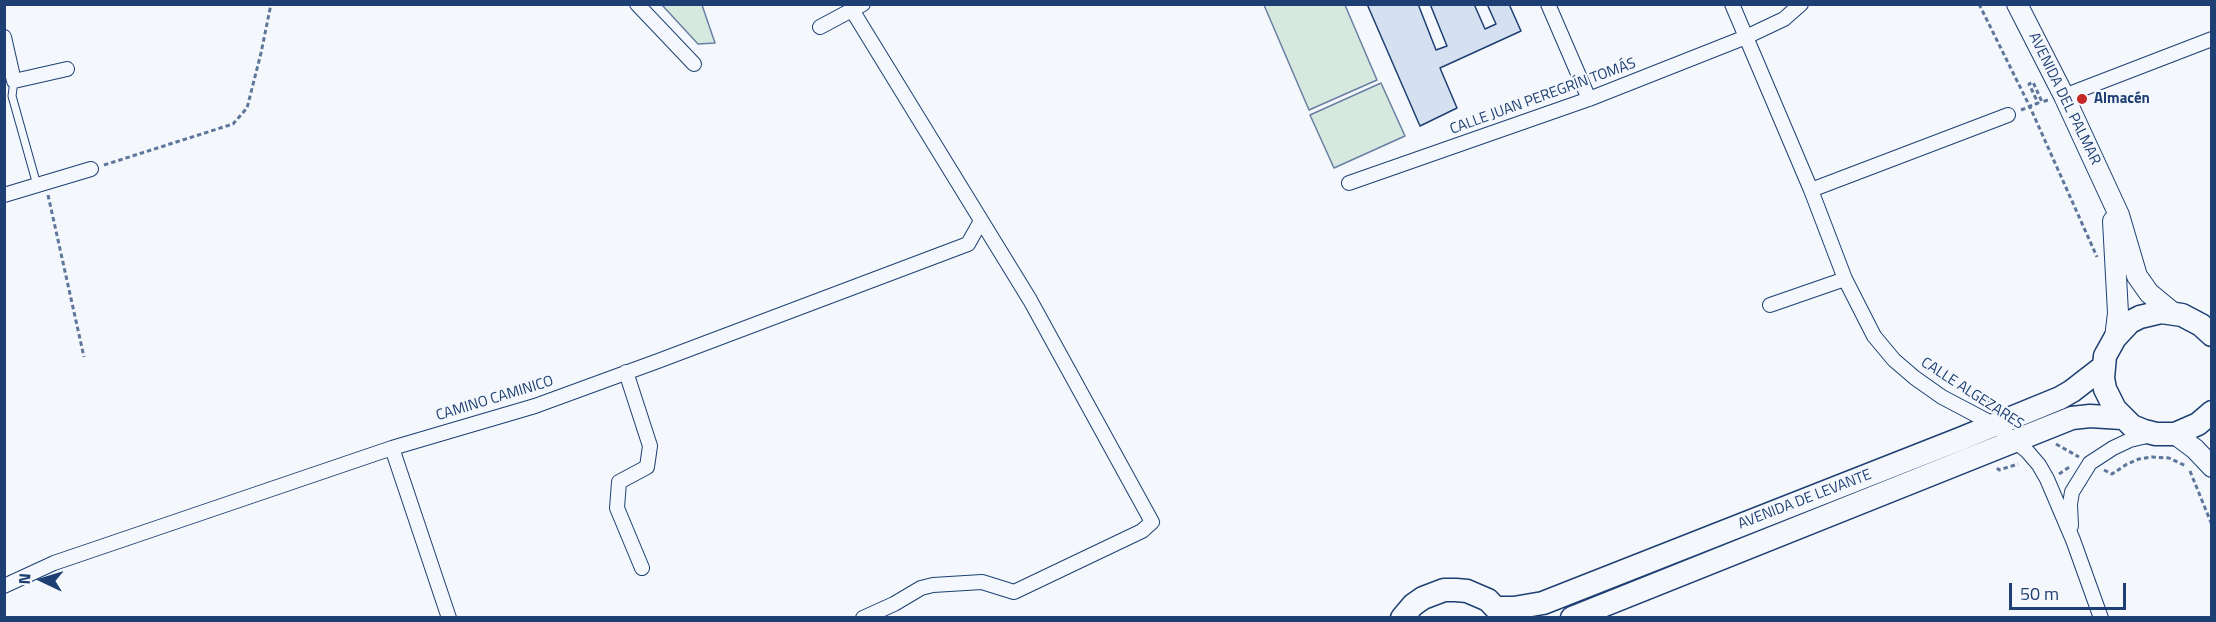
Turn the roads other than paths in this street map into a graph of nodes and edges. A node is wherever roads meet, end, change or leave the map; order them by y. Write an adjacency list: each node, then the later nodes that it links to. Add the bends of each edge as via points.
1 (637, 4): 11 (street)
2 (1548, 4): 15 (street)
3 (1732, 4): 9 (street, CALLE ALGEZARES)
4 (1801, 4): 9 (street, CALLE JUAN PEREGRÍN TOMÁS, via 1784,19)
5 (2017, 4): 14 (main road, AVENIDA DEL PALMAR)
6 (858, 7): 7 (street); 23 (street)
7 (820, 27)
8 (4, 37): 13 (street)
9 (1746, 37): 15 (street, CALLE JUAN PEREGRÍN TOMÁS); 20 (street, CALLE ALGEZARES)
10 (2211, 39): 14 (street)
11 (693, 64)
12 (67, 69): 13 (street)
13 (14, 81): 19 (lane, via 12,96)
14 (2064, 96): 22 (main road, AVENIDA DEL PALMAR)
15 (1589, 99): 18 (street, CALLE JUAN PEREGRÍN TOMÁS)
16 (2008, 115): 20 (street)
17 (91, 169): 19 (street)
18 (1349, 183)
19 (41, 184): 21 (street)
20 (1811, 190): 24 (street, CALLE ALGEZARES)
21 (4, 195)
22 (2109, 195): 26 (main road, AVENIDA DEL PALMAR, via 2125,230 2137,276 2149,293); 28 (main road, AVENIDA DEL PALMAR, via 2118,313)
23 (981, 221): 30 (street, CAMINO CAMINICO, via 968,244); 43 (street, via 1030,300 1152,522 1142,531 1014,592 982,582 933,585)
24 (1845, 279): 25 (street); 33 (street, CALLE ALGEZARES, via 1874,336 1893,360 1942,397)
25 (1770, 304)
26 (2172, 312): 27 (main road); 28 (main road, via 2140,317)
27 (2208, 328)
28 (2115, 338): 29 (main road)
29 (2103, 367): 32 (main road, via 2105,389); 33 (main road, AVENIDA DE LEVANTE, via 2066,395)
30 (626, 372): 36 (street, CAMINO CAMINICO, via 535,406); 39 (street, via 650,446 647,467 619,482 617,508)
31 (2211, 412): 34 (main road, via 2198,424)
32 (2122, 417): 34 (main road, via 2132,426); 35 (main road, AVENIDA DE LEVANTE, via 2072,418)
33 (1995, 425): 35 (street, CALLE ALGEZARES); 41 (main road, AVENIDA DE LEVANTE, via 1543,603)
34 (2166, 434): 37 (main road, via 2195,449); 38 (street, via 2143,436 2113,448 2084,471 2070,504)
35 (2015, 440): 38 (street, CALLE ALGEZARES, via 2048,479); 45 (main road, AVENIDA DE LEVANTE)
36 (392, 448): 40 (street, CAMINO CAMINICO, via 54,563); 42 (street)
37 (2211, 467)
38 (2073, 540): 46 (street, CALLE ALGEZARES)
39 (642, 568)
40 (4, 586)
41 (1501, 613): 44 (main road, via 1488,600 1467,591 1444,590 1423,598)
42 (449, 618)
43 (863, 618)
44 (1402, 618)
45 (1572, 618)
46 (2102, 618)

